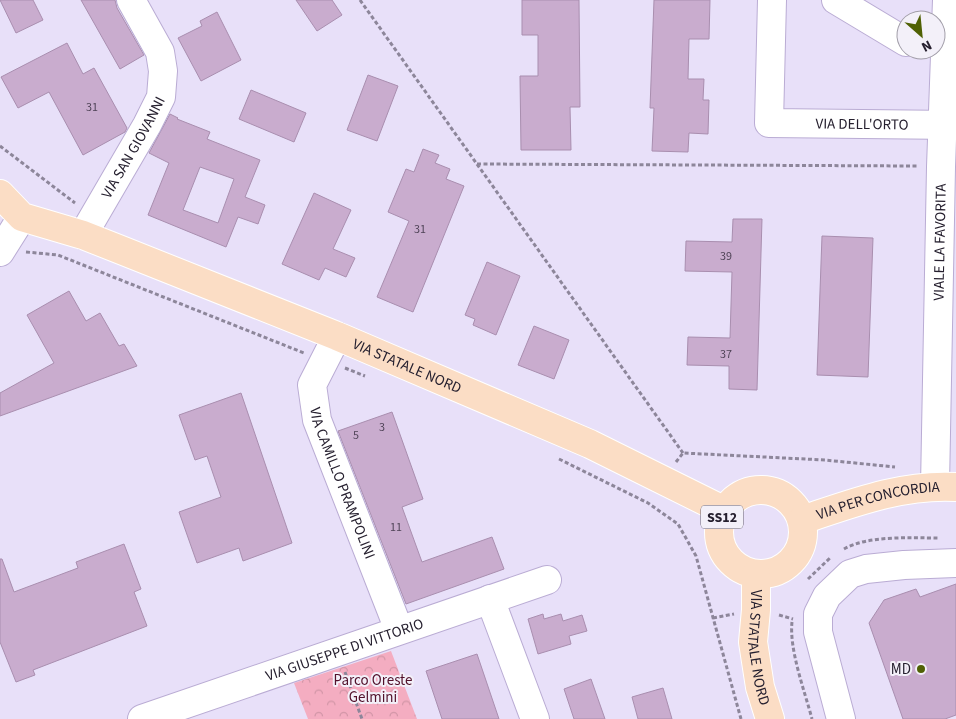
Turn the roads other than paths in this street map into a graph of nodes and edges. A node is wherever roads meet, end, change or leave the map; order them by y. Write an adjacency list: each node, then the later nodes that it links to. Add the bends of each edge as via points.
1 (131, 0): 11 (street, VIA SAN GIOVANNI, via 160,52 163,71 161,97)
2 (772, 0): 8 (street, VIA DELL'ORTO, via 769,123)
3 (836, 0): 5 (street)
4 (947, 0): 7 (street, VIALE LA FAVORITA)
5 (896, 36)
6 (937, 60): 7 (street)
7 (944, 64): 8 (street, VIALE LA FAVORITA)
8 (950, 125): 14 (street, VIALE LA FAVORITA, via 941,167)
9 (0, 194): 10 (main road)
10 (22, 217): 11 (main road, VIA STATALE NORD); 12 (street)
11 (83, 235): 13 (main road, VIA STATALE NORD / SS12)
12 (10, 252)
13 (337, 336): 15 (main road, VIA STATALE NORD / SS12, via 590,444); 21 (street, VIA CAMILLO PRAMPOLINI, via 312,385 317,420)
14 (946, 486): 16 (main road, VIA PER CONCORDIA, via 867,498)
15 (724, 512): 16 (main road, SS12, via 733,500 759,490 786,498); 18 (main road, SS12, via 719,534 724,551 735,565)
16 (802, 520): 18 (main road, via 804,534 794,559 783,568)
17 (956, 563): 26 (street, via 866,569 850,574 827,596 818,614 818,632)
18 (756, 574): 25 (main road, VIA STATALE NORD, via 753,642 760,686)
19 (547, 580): 20 (street, VIA GIUSEPPE DI VITTORIO)
20 (490, 599): 21 (street, VIA GIUSEPPE DI VITTORIO); 24 (street)
21 (398, 630): 22 (street, VIA GIUSEPPE DI VITTORIO)
22 (187, 712): 23 (street, VIA GIUSEPPE DI VITTORIO)
23 (142, 719)
24 (535, 719)
25 (770, 719)
26 (841, 719)

